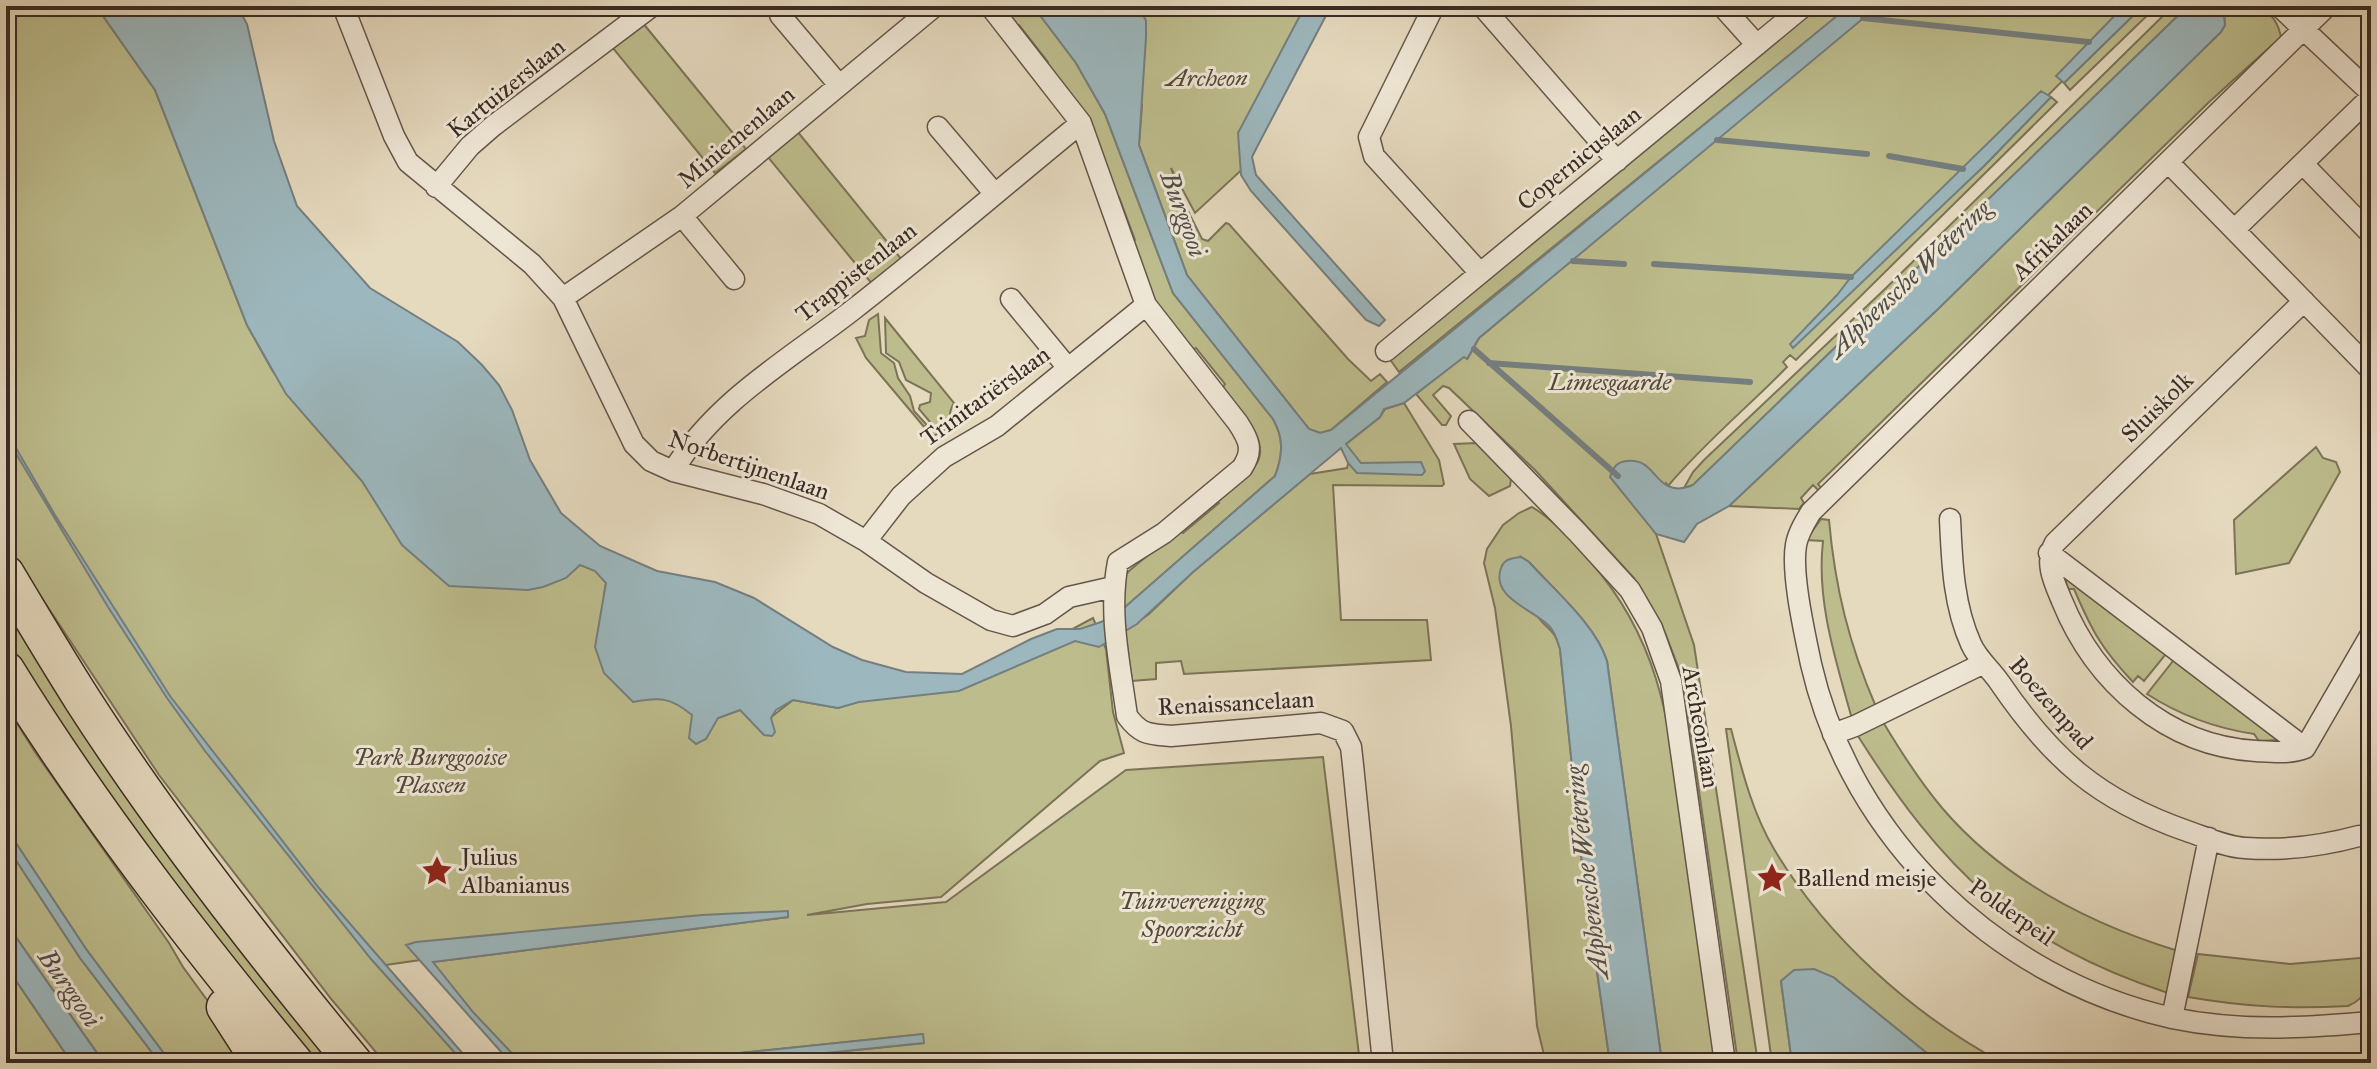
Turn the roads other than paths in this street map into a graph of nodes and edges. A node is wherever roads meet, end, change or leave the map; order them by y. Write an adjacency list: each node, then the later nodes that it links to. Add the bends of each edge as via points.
1 (366, 6): 11 (street)
2 (652, 6): 22 (street, Kartuizerslaan, via 493,126)
3 (935, 6): 15 (street, Miniemenlaan)
4 (990, 6): 17 (street, Renaissancelaan)
5 (1434, 6): 27 (street, via 1369,137 1374,156)
6 (1482, 6): 19 (street)
7 (1722, 6): 14 (street)
8 (1804, 6): 14 (street, Copernicuslaan)
9 (2279, 6): 13 (street)
10 (2327, 6): 13 (street, Afrikalaan)
11 (345, 10): 22 (street, Norbertijnenlaan, via 394,136 408,162)
12 (780, 15): 15 (street)
13 (2305, 28): 16 (street); 20 (street, Afrikalaan)
14 (1757, 45): 19 (street, Copernicuslaan)
15 (839, 85): 24 (street, Miniemenlaan)
16 (2371, 95): 21 (street)
17 (1081, 123): 23 (street, Trappistenlaan); 32 (street, Renaissancelaan)
18 (938, 127): 23 (street)
19 (1617, 161): 27 (street, Copernicuslaan)
20 (2169, 163): 25 (street); 38 (street, Afrikalaan)
21 (2303, 164): 25 (street); 26 (street)
22 (436, 187): 29 (street, Norbertijnenlaan, via 532,264)
23 (995, 194): 37 (street, Trappistenlaan, via 737,397 708,423)
24 (682, 216): 28 (street); 29 (street, Miniemenlaan)
25 (2235, 229): 31 (street)
26 (2371, 234)
27 (1480, 273): 33 (street, Copernicuslaan)
28 (734, 279)
29 (563, 298): 37 (street, Norbertijnenlaan, via 634,444 651,461)
30 (1011, 299): 34 (street)
31 (2304, 301): 35 (street); 41 (street, Sluiskolk)
32 (1146, 305): 34 (street, Trinitariërslaan); 43 (street, Renaissancelaan, via 1238,423 1250,442 1249,457 1164,533 1118,562)
33 (1386, 351)
34 (1068, 368): 40 (street, Trinitariërslaan, via 997,426 936,464 901,496)
35 (2371, 370)
36 (1469, 421): 60 (street, Archeonlaan, via 1621,579 1652,628 1671,681)
37 (673, 471): 40 (street, Norbertijnenlaan, via 819,514)
38 (1811, 512): 47 (street, Polderpeil, via 1796,545 1802,621)
39 (1950, 519): 45 (street, Boezempad, via 1954,585 1971,646)
40 (866, 541): 43 (street, Norbertijnenlaan, via 958,602 1013,626 1045,614 1069,597)
41 (2049, 553): 48 (street); 48 (street, via 2058,590 2081,641 2108,679 2135,704 2178,730 2231,749)
42 (6, 574): 52 (highway, via 91,712)
43 (1113, 587): 59 (street, Renaissancelaan, via 1127,716 1137,729 1171,736 1321,723 1343,731 1351,747)
44 (2371, 634): 48 (street)
45 (1982, 664): 47 (street, Boezempad); 50 (street, Boezempad, via 2032,729 2078,774 2127,807)
46 (6, 670): 51 (highway)
47 (1833, 734): 53 (street, Polderpeil, via 1860,790 1894,841 1970,919 2064,978)
48 (2305, 748)
49 (2359, 836): 50 (street, Boezempad, via 2274,849 2241,848)
50 (2209, 838): 53 (street)
51 (169, 904): 55 (highway); 56 (highway)
52 (281, 974): 57 (highway); 58 (highway, via 345,1026)
53 (2172, 1018): 54 (street, Polderpeil, via 2269,1028)
54 (2371, 1022)
55 (261, 1063)
56 (295, 1063)
57 (354, 1063)
58 (378, 1063)
59 (1383, 1063)
60 (1725, 1063)

